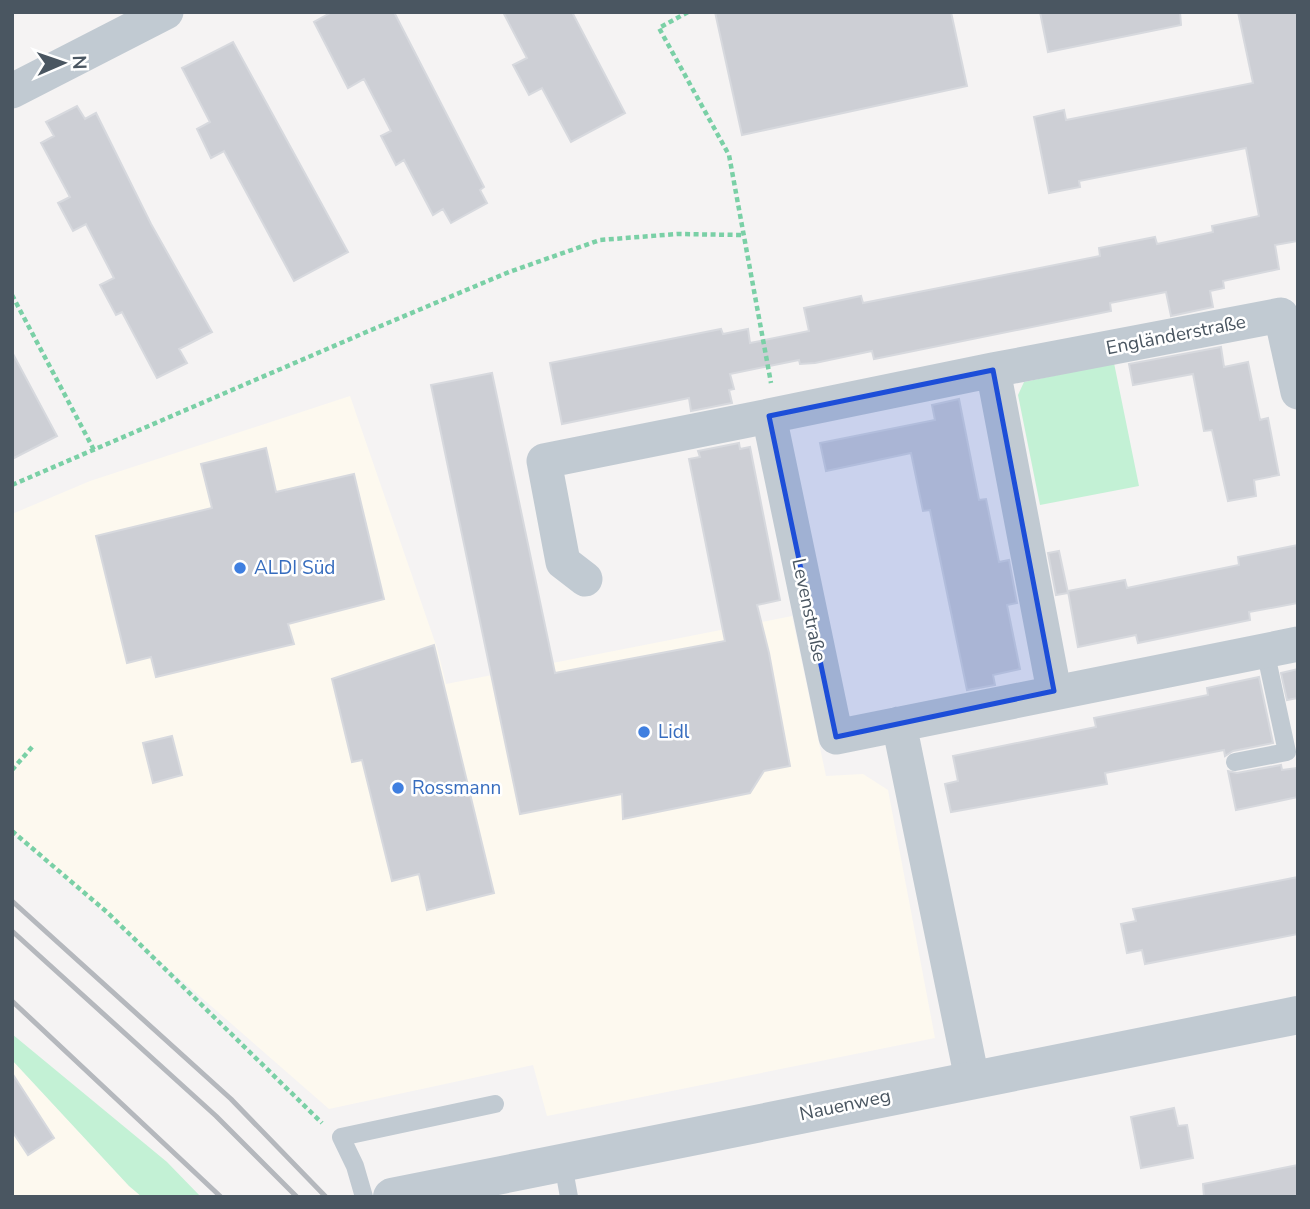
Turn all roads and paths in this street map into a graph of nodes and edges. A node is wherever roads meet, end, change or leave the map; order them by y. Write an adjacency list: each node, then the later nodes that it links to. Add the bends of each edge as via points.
1 (166, 12): 3 (street)
2 (688, 12): 4 (path, via 659,28 729,155)
3 (12, 91)
4 (743, 235): 8 (path); 9 (path, via 600,240 436,302)
5 (12, 295): 9 (path)
6 (993, 370): 7 (street, Engländerstraße, via 1281,315); 8 (street, Engländerstraße); 13 (street)
7 (1298, 392)
8 (773, 415): 11 (street, via 544,461 563,562); 14 (street, Levenstraße, via 836,737)
9 (94, 450): 10 (path)
10 (12, 485)
11 (585, 579)
12 (1282, 647): 13 (street); 16 (lane, via 1287,752)
13 (1054, 691): 14 (street)
14 (899, 724): 20 (street)
15 (33, 746): 17 (path)
16 (1235, 762)
17 (12, 770)
18 (12, 831): 22 (path, via 108,913)
19 (1298, 1015): 20 (street, Nauenweg)
20 (972, 1079): 23 (street, Nauenweg)
21 (495, 1104): 22 (lane)
22 (341, 1137): 24 (lane)
23 (566, 1181): 25 (street, Nauenweg)
24 (364, 1197)
25 (392, 1197)

